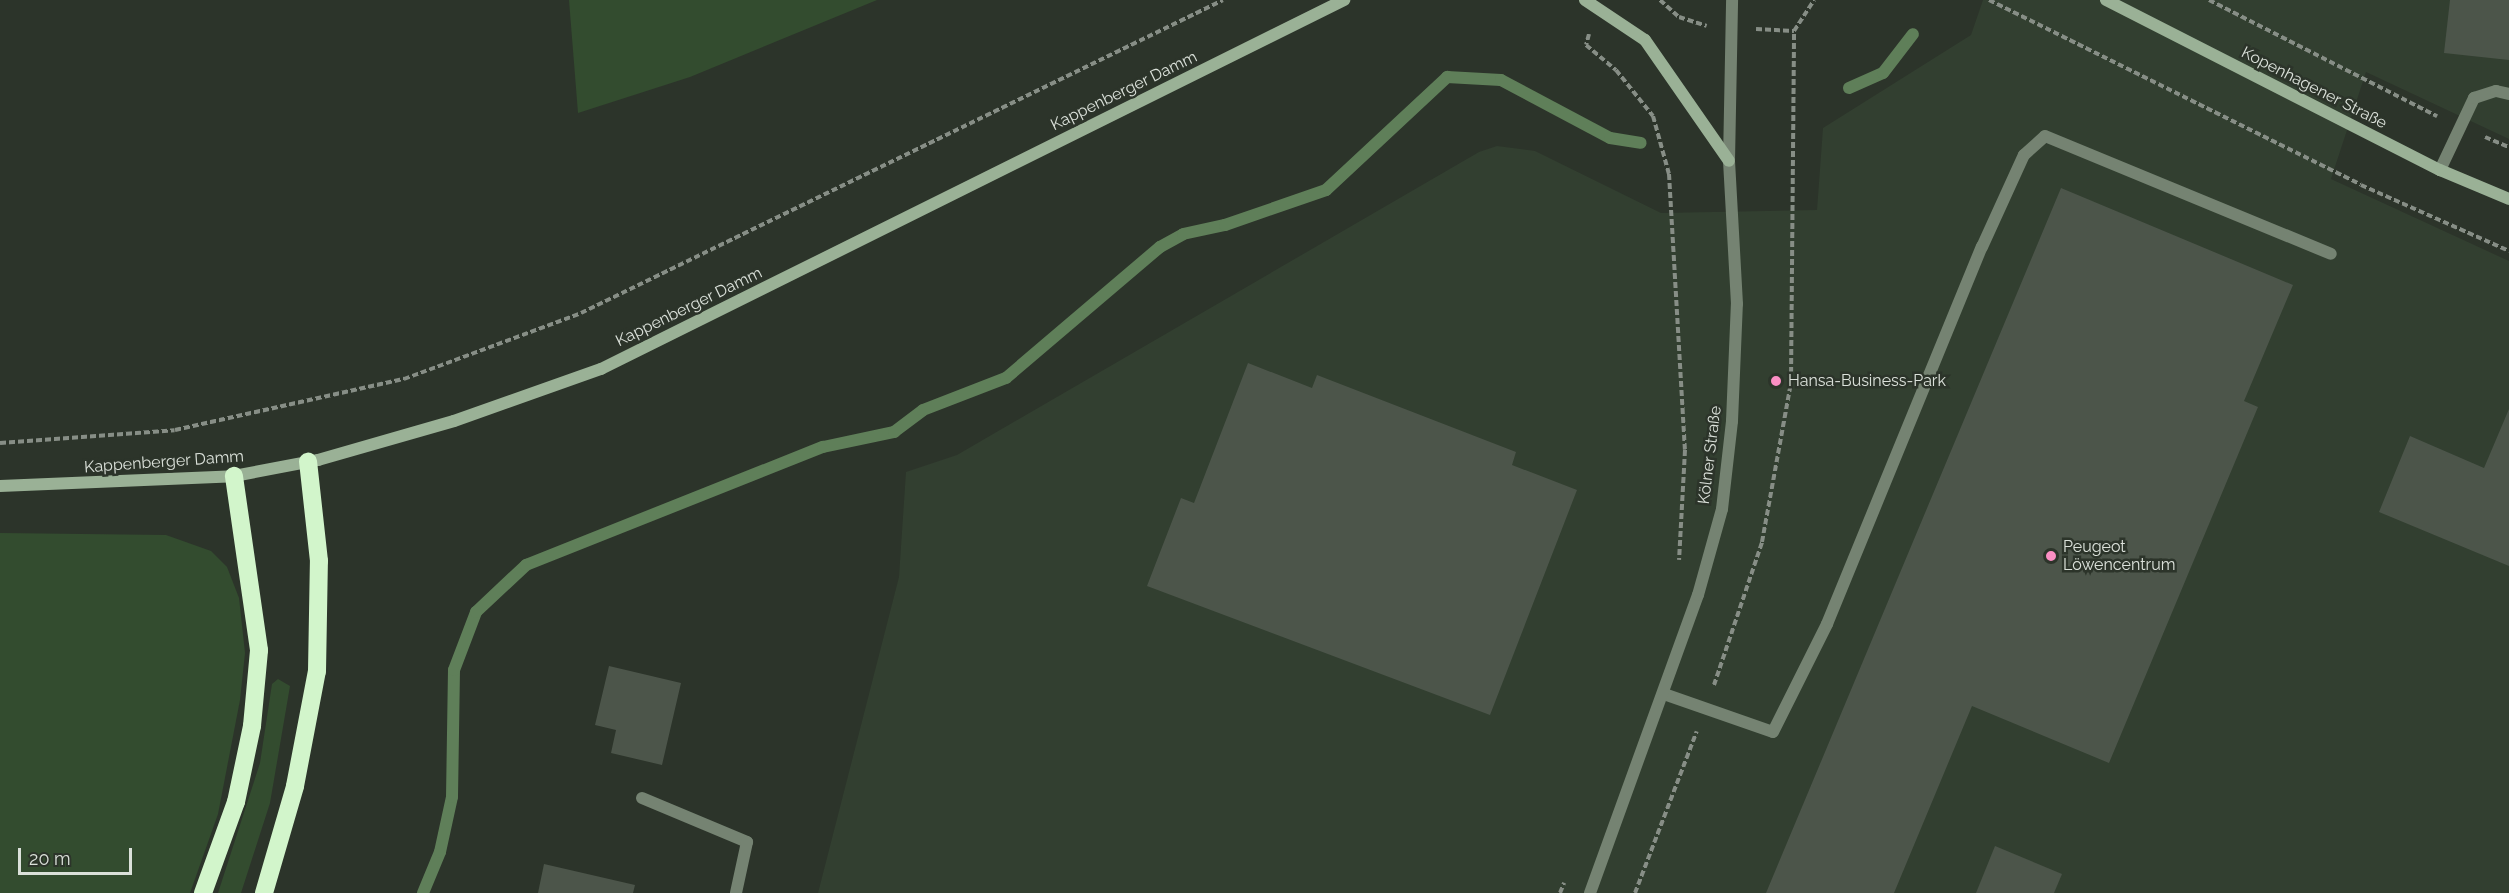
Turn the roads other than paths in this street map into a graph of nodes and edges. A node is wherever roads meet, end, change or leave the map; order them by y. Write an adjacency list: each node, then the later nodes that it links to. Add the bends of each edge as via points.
1 (1344, 0): 10 (main road, Kappenberger Damm, via 602,369 454,421)
2 (1585, 0): 6 (main road, via 1645,40)
3 (1732, 0): 6 (street, Kölner Straße)
4 (2106, 0): 7 (main road, Kopenhagener Straße)
5 (2509, 94): 7 (street, via 2496,91 2474,98)
6 (1729, 161): 13 (street, Kölner Straße, via 1737,304 1732,421 1722,509)
7 (2440, 170): 8 (main road, Kopenhagener Straße)
8 (2509, 199)
9 (2331, 254): 13 (street, via 2045,136 2024,155 1991,227 1827,624 1773,732)
10 (308, 462): 11 (main road, Kappenberger Damm); 16 (highway, via 319,561 317,671 295,786)
11 (234, 476): 12 (main road, Kappenberger Damm); 15 (highway, via 259,650 252,726 236,802)
12 (0, 486)
13 (1664, 694): 18 (street, Kölner Straße)
14 (642, 798): 17 (street, via 747,842)
15 (203, 893)
16 (264, 893)
17 (735, 893)
18 (1590, 893)

